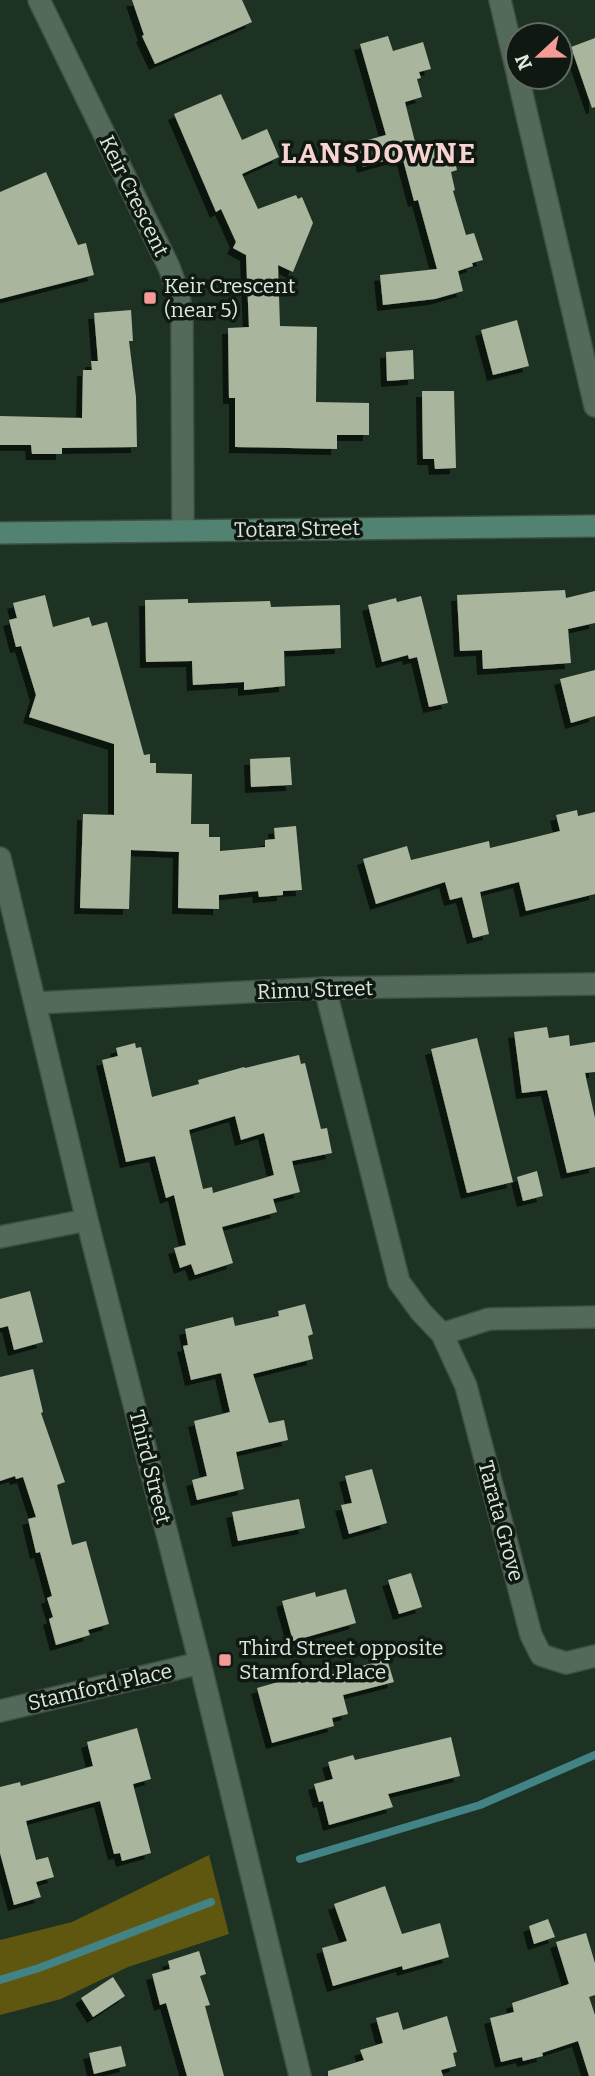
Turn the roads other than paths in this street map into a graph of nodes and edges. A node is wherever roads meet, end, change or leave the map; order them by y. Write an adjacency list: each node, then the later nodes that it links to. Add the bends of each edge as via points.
1 (38, 0): 7 (street, Keir Crescent, via 179,295)
2 (500, 0): 3 (street)
3 (505, 21)
4 (521, 91): 5 (street)
5 (595, 406)
6 (595, 526): 7 (street, Totara Street)
7 (183, 530): 8 (street, Totara Street)
8 (0, 533)
9 (0, 858): 12 (street, Third Street)
10 (595, 984): 11 (street, Rimu Street)
11 (325, 988): 12 (street, Rimu Street); 16 (street, Tarata Grove, via 399,1282)
12 (36, 1003): 13 (street, Third Street)
13 (87, 1220): 14 (street); 18 (street, Third Street)
14 (0, 1237)
15 (595, 1317): 16 (street, via 489,1319)
16 (443, 1334): 17 (street, Tarata Grove, via 466,1386 531,1635 541,1655 566,1662)
17 (595, 1656)
18 (200, 1663): 19 (street, Stamford Place); 20 (street, Third Street)
19 (0, 1712)
20 (300, 2076)

